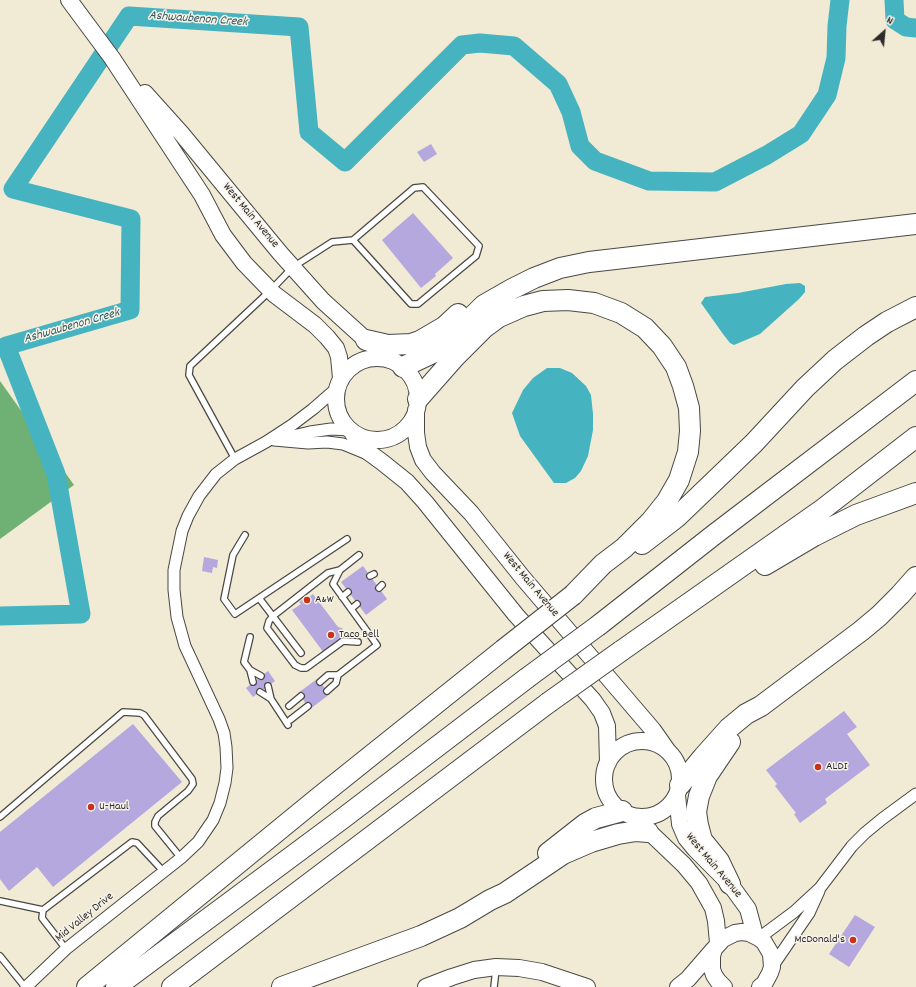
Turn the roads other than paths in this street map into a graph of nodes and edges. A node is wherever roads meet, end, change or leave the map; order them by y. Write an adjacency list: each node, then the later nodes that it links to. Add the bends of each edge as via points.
1 (69, 0): 2 (main road, West Main Avenue)
2 (112, 58): 5 (main road, West Main Avenue, via 181,133); 7 (main road, West Main Avenue, via 202,196 223,235 244,263)
3 (916, 224): 6 (highway, via 589,262 560,268)
4 (353, 240): 4 (lane, via 411,304 418,304 476,256 479,246 423,187 414,188); 5 (lane, via 332,242)
5 (293, 267): 7 (lane); 9 (main road, West Main Avenue, via 323,300)
6 (512, 289): 9 (highway, via 481,298 444,327 420,341 388,345); 10 (highway, via 484,305 437,351)
7 (271, 290): 12 (main road, West Main Avenue, via 315,325 336,348 339,357); 18 (lane, via 190,366 189,375)
8 (916, 308): 26 (highway, via 887,322 835,360 677,517)
9 (366, 340): 10 (main road, West Main Avenue)
10 (400, 366): 12 (main road, via 386,359 360,361 349,368); 13 (main road, via 411,376 416,387)
11 (916, 381): 72 (highway, bridge, via 342,819)
12 (339, 384): 14 (main road, via 335,401 337,412); 16 (street, via 313,410)
13 (417, 405): 14 (main road, via 411,422 402,432 390,438 364,438); 26 (highway, via 455,357 484,328 499,317 543,301 594,303 621,313 645,328 662,346 676,367 689,408 688,452 679,480 651,521); 49 (main road, West Main Avenue, via 417,440 423,460 471,513)
14 (351, 431): 16 (street, via 331,429); 17 (main road, via 360,446)
15 (916, 437): 34 (highway, via 823,509)
16 (270, 441): 17 (street, via 343,444); 18 (street, Mid Valley Drive)
17 (372, 455): 50 (main road, via 407,482 516,615 593,700 607,726)
18 (235, 459): 56 (street, Mid Valley Drive, via 216,474 204,488 182,531 175,562 174,590 180,631 221,726 227,762 225,783 215,814 202,837)
19 (916, 493): 34 (highway, via 856,515 814,536 774,559 666,632)
20 (245, 535): 28 (lane, via 233,555 224,599 235,614)
21 (347, 538): 28 (lane)
22 (359, 555): 23 (lane)
23 (340, 570): 27 (lane, via 333,584); 31 (lane, via 328,573)
24 (916, 577): 48 (highway, via 879,616)
25 (348, 592): 27 (lane)
26 (573, 595): 71 (highway, bridge, via 318,798)
27 (342, 597): 30 (lane)
28 (259, 598): 31 (lane)
29 (357, 604): 30 (lane)
30 (351, 609): 37 (lane, via 377,644)
31 (273, 616): 33 (lane, via 267,628 295,666 301,668 306,668 343,641); 35 (lane)
32 (250, 637): 36 (lane, via 244,662)
33 (358, 642)
34 (621, 651): 73 (highway, bridge, via 548,703)
35 (301, 653)
36 (250, 670): 38 (lane); 39 (lane)
37 (338, 675): 40 (lane, via 328,675); 42 (lane, via 336,683)
38 (261, 676)
39 (253, 682)
40 (320, 682)
41 (268, 686): 45 (lane)
42 (327, 691)
43 (260, 692): 45 (lane)
44 (301, 696): 46 (lane)
45 (271, 699): 47 (lane, via 289,722)
46 (289, 706)
47 (308, 706)
48 (761, 706): 51 (highway, via 729,728); 58 (highway, via 726,747 708,776 699,796 696,812 702,840 719,861)
49 (668, 750): 50 (main road, via 646,741 634,742 614,753); 51 (main road, via 680,772)
50 (608, 763): 53 (main road, via 605,774 608,795 614,804)
51 (678, 790): 53 (main road, via 670,804 662,811 641,816); 58 (main road, West Main Avenue, via 680,824 686,838)
52 (916, 794): 59 (street, via 865,833)
53 (626, 813): 55 (main road, West Main Avenue); 60 (highway, via 596,818 585,824)
54 (0, 817): 56 (lane, via 123,712 140,713 192,779 193,784 188,791 158,816 155,822 155,826)
55 (648, 832): 60 (highway, via 618,834 590,842 563,854 505,893); 64 (main road, West Main Avenue, via 684,864 705,892 716,921)
56 (181, 858): 57 (street, Mid Valley Drive)
57 (164, 873): 62 (lane, via 137,843 132,842); 65 (street, Mid Valley Drive)
58 (730, 884): 63 (main road, West Main Avenue, via 748,909)
59 (820, 888): 63 (street, via 794,912); 68 (street, via 810,913)
60 (490, 900): 74 (highway, via 460,918 421,936)
61 (0, 901): 62 (lane)
62 (43, 910): 65 (lane, via 42,918)
63 (757, 937): 64 (main road, via 749,933 735,933); 68 (main road, via 764,942 771,954)
64 (716, 946): 77 (main road); 78 (main road, West Main Avenue, via 712,956 712,969)
65 (66, 949): 70 (street, Mid Valley Drive)
66 (0, 956): 70 (lane)
67 (496, 967): 69 (main road, via 474,970); 75 (lane); 76 (main road, via 542,972)
68 (773, 976): 79 (main road)
69 (433, 986)
70 (25, 987)
71 (87, 987)
72 (116, 987)
73 (172, 987)
74 (282, 987)
75 (494, 987)
76 (588, 987)
77 (678, 987)
78 (724, 987)
79 (760, 987)

